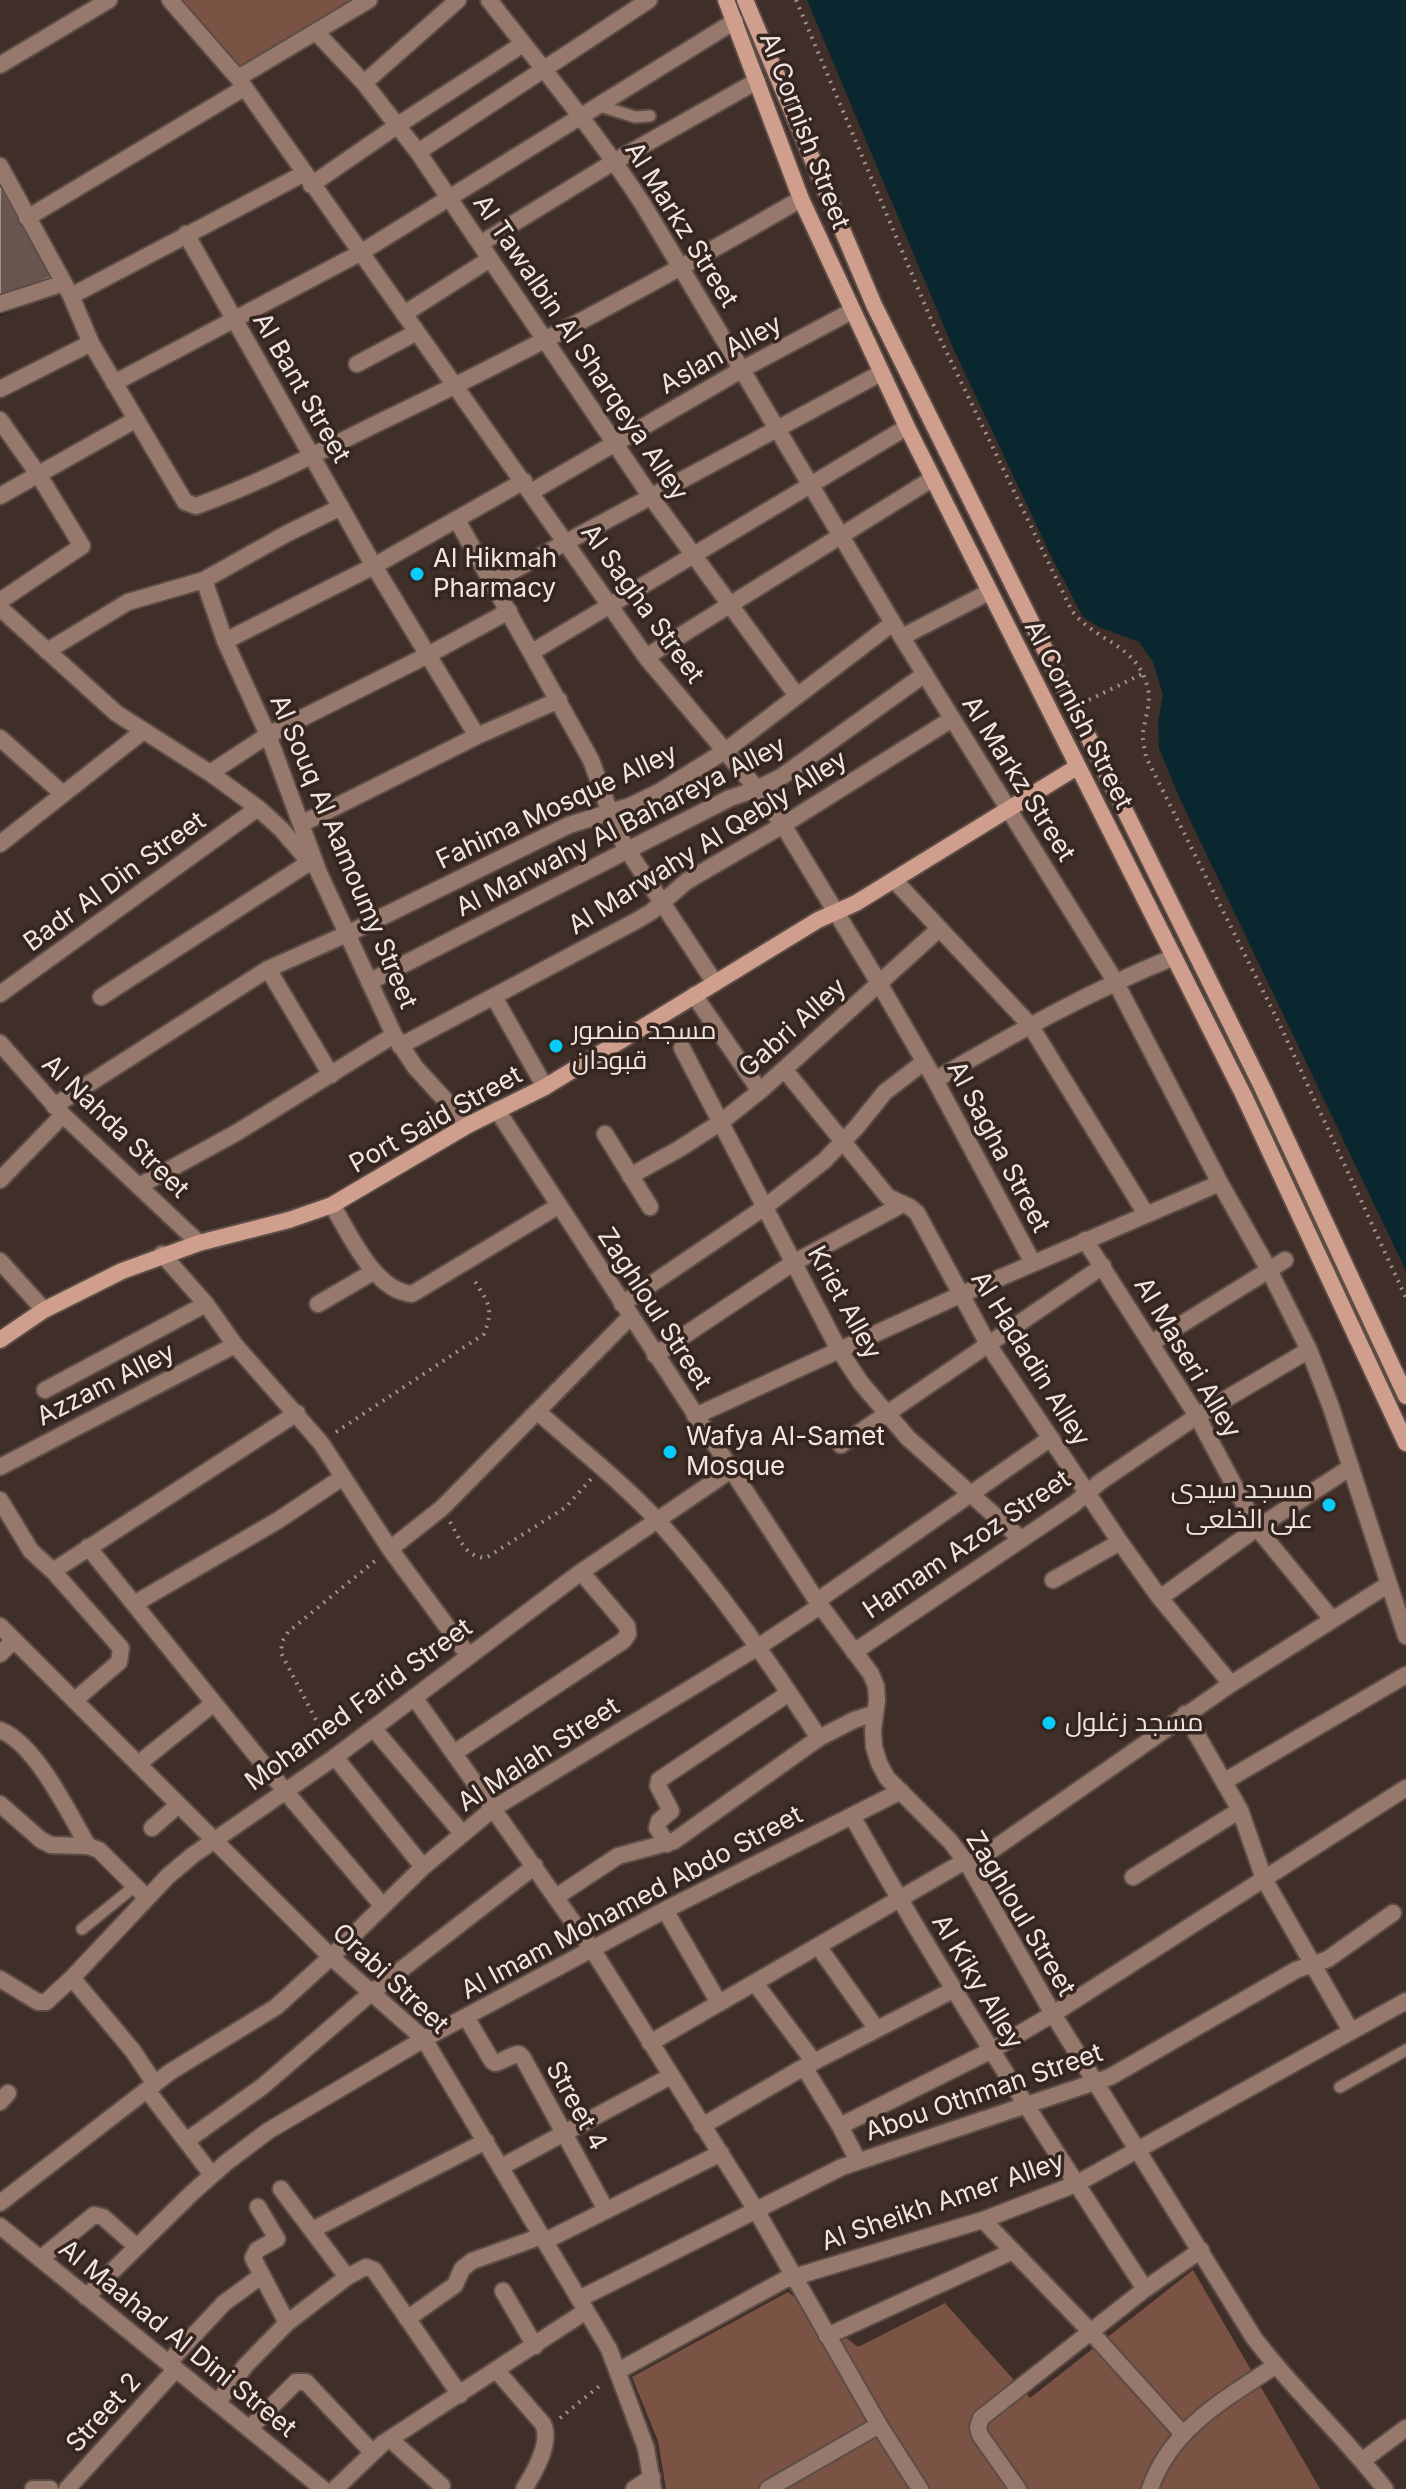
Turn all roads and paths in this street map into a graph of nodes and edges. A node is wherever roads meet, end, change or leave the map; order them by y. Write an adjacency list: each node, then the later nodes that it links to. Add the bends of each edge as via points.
1 (109, 0): 13 (street)
2 (170, 0): 16 (street, Al Sagha Street)
3 (369, 0): 11 (street)
4 (458, 0): 17 (street)
5 (489, 0): 12 (street, Al Markz Street)
6 (649, 0): 14 (street)
7 (726, 0): 10 (main road, Al Cornish Street)
8 (745, 0): 84 (main road, Al Cornish Street, via 874,305)
9 (796, 0): 81 (path, via 933,324 1072,611 1082,624 1134,658)
10 (735, 21): 15 (main road, Al Cornish Street); 18 (street)
11 (316, 32): 16 (street); 17 (street, Al Tawalbin Al Sharqeya Alley)
12 (523, 44): 14 (street, Al Markz Street); 21 (street)
13 (0, 65)
14 (543, 69): 19 (street, Al Markz Street); 22 (street)
15 (757, 81): 23 (street); 27 (main road, Al Cornish Street)
16 (241, 83): 25 (street, Al Sagha Street); 28 (street)
17 (364, 83): 21 (street, Al Tawalbin Al Sharqeya Alley)
18 (597, 105): 19 (street); 20 (lane, via 635,117)
19 (582, 116): 23 (street, Al Markz Street); 26 (street)
20 (650, 116)
21 (398, 125): 22 (street, Al Tawalbin Al Sharqeya Alley); 25 (street)
22 (418, 152): 26 (street, Al Tawalbin Al Sharqeya Alley)
23 (615, 161): 30 (street); 33 (street, Al Markz Street)
24 (0, 166): 28 (street)
25 (307, 179): 29 (street); 31 (street, Al Sagha Street)
26 (450, 198): 30 (street, Al Tawalbin Al Sharqeya Alley); 31 (street)
27 (801, 199): 33 (street); 36 (main road, Al Cornish Street)
28 (27, 218): 34 (street)
29 (186, 234): 34 (street); 38 (street, Al Bant Street)
30 (480, 244): 32 (street, Al Tawalbin Al Sharqeya Alley)
31 (360, 253): 37 (street, Al Sagha Street); 38 (street)
32 (490, 259): 37 (street); 40 (street, Al Tawalbin Al Sharqeya Alley)
33 (681, 268): 40 (street); 43 (street, Al Markz Street)
34 (67, 290): 35 (street); 41 (street)
35 (0, 304)
36 (852, 311): 43 (street, Aslan Alley); 44 (main road, Al Cornish Street)
37 (404, 314): 39 (street, Al Sagha Street)
38 (234, 319): 45 (street); 53 (street, Al Bant Street)
39 (417, 332): 42 (street); 46 (street, Al Sagha Street)
40 (545, 341): 46 (street); 52 (street, Al Tawalbin Al Sharqeya Alley)
41 (91, 343): 45 (street); 47 (street)
42 (357, 364)
43 (741, 370): 51 (street, Al Markz Street); 52 (street, Aslan Alley)
44 (881, 373): 50 (main road, Al Cornish Street); 51 (street)
45 (114, 383): 49 (street)
46 (457, 386): 53 (street); 57 (street, Al Sagha Street)
47 (0, 389)
48 (0, 420): 54 (street)
49 (135, 420): 53 (street, via 190,506); 54 (street)
50 (907, 427): 55 (main road, Al Cornish Street); 56 (street)
51 (777, 429): 56 (street, Al Markz Street); 59 (street)
52 (614, 444): 57 (street, Aslan Alley); 59 (street, Al Tawalbin Al Sharqeya Alley)
53 (312, 455): 60 (street, Al Bant Street)
54 (38, 474): 58 (street); 69 (street, via 82,546)
55 (932, 479): 62 (street); 68 (main road, Al Cornish Street)
56 (810, 484): 62 (street, Al Markz Street); 64 (street)
57 (527, 486): 61 (street, Aslan Alley); 63 (street, Al Sagha Street)
58 (0, 496)
59 (651, 497): 63 (street); 64 (street, Al Tawalbin Al Sharqeya Alley)
60 (341, 507): 65 (street, Al Bant Street); 66 (street)
61 (457, 520): 65 (street, Aslan Alley); 67 (street)
62 (841, 536): 71 (street); 74 (street, Al Markz Street)
63 (567, 542): 67 (street); 70 (street, Al Sagha Street)
64 (692, 556): 70 (street); 71 (street, Al Tawalbin Al Sharqeya Alley)
65 (374, 566): 75 (street, Aslan Alley); 78 (street, Al Bant Street)
66 (204, 580): 75 (street, Al Souq Al Aamoumy Street); 76 (street, via 128,602)
67 (492, 582): 73 (street)
68 (989, 592): 74 (street, Fahima Mosque Alley); 91 (main road, Al Cornish Street)
69 (0, 601)
70 (610, 606): 77 (street); 79 (street, Al Sagha Street)
71 (729, 606): 79 (street); 82 (street, Al Tawalbin Al Sharqeya Alley)
72 (0, 608): 76 (street)
73 (509, 611): 77 (street); 78 (street)
74 (898, 630): 80 (street, Al Markz Street); 82 (street, Fahima Mosque Alley)
75 (225, 641): 87 (street, Al Souq Al Aamoumy Street)
76 (47, 651): 86 (street)
77 (532, 652): 83 (street)
78 (428, 655): 87 (street); 88 (street, Al Bant Street)
79 (646, 657): 90 (street, Al Sagha Street)
80 (925, 674): 85 (street, Al Markz Street); 93 (street, Al Marwahy Al Bahareya Alley)
81 (1142, 674): 84 (path); 158 (path, via 1149,692 1142,736 1146,757 1279,1023)
82 (797, 696): 90 (street, Fahima Mosque Alley)
83 (559, 700): 88 (street); 99 (street, via 591,760)
84 (1073, 708): 95 (main road, Al Cornish Street)
85 (952, 719): 98 (street, Al Markz Street); 101 (street, Al Marwahy Al Qebly Alley)
86 (142, 732): 92 (street); 94 (street)
87 (268, 735): 92 (street); 100 (street, Al Souq Al Aamoumy Street)
88 (477, 736): 100 (street)
89 (0, 738): 94 (street)
90 (725, 751): 93 (street, Al Sagha Street); 99 (street, Fahima Mosque Alley, via 659,792)
91 (1077, 767): 96 (main road, Al Cornish Street); 98 (main road, Port Said Street)
92 (210, 773): 97 (street)
93 (757, 789): 101 (street, Al Sagha Street); 103 (street, Al Marwahy Al Bahareya Alley)
94 (63, 794): 102 (street)
95 (1116, 794): 96 (main road); 171 (main road, Al Cornish Street, via 1263,1089)
96 (1097, 805): 110 (main road, Al Cornish Street)
97 (258, 808): 104 (street); 116 (street, Badr Al Din Street)
98 (1008, 809): 105 (main road, Port Said Street); 112 (street, Al Markz Street)
99 (610, 812): 103 (street); 109 (street, Fahima Mosque Alley, via 569,825)
100 (303, 823): 104 (street, Al Souq Al Aamoumy Street)
101 (783, 825): 106 (street, Al Marwahy Al Qebly Alley, via 687,881); 107 (street, Al Sagha Street)
102 (2, 838)
103 (628, 851): 106 (street); 113 (street, Al Marwahy Al Bahareya Alley)
104 (314, 867): 109 (street, Al Souq Al Aamoumy Street); 118 (street)
105 (894, 880): 107 (main road, Port Said Street); 108 (street)
106 (661, 904): 114 (street); 119 (street, Al Marwahy Al Qebly Alley)
107 (836, 912): 114 (main road, Port Said Street); 115 (street, Al Sagha Street)
108 (939, 929): 115 (street, Gabri Alley); 120 (street)
109 (347, 934): 111 (street, Fahima Mosque Alley); 113 (street, Al Souq Al Aamoumy Street)
110 (1174, 957): 112 (street); 179 (main road, Al Cornish Street)
111 (268, 969): 126 (street); 131 (street, Fahima Mosque Alley)
112 (1115, 981): 120 (street); 138 (street, Al Markz Street)
113 (369, 982): 121 (street, Al Souq Al Aamoumy Street)
114 (715, 983): 117 (main road, Port Said Street)
115 (879, 983): 124 (street, Al Sagha Street); 125 (street, Gabri Alley)
116 (0, 994)
117 (694, 995): 128 (main road, Port Said Street); 129 (street)
118 (101, 997)
119 (494, 997): 121 (street, Al Marwahy Al Qebly Alley); 128 (street)
120 (1030, 1025): 127 (street); 145 (street)
121 (397, 1040): 126 (street, Al Marwahy Al Qebly Alley); 133 (street, Al Souq Al Aamoumy Street)
122 (682, 1048): 132 (street, Kriet Alley)
123 (3, 1053): 131 (street, Al Nahda Street)
124 (924, 1062): 127 (street, Al Sagha Street); 135 (street, via 885,1092)
125 (784, 1069): 129 (street, Gabri Alley); 135 (street, Al Hadadin Alley)
126 (331, 1075): 139 (street, Al Marwahy Al Qebly Alley)
127 (935, 1080): 153 (street, Al Sagha Street)
128 (545, 1087): 130 (main road, Port Said Street)
129 (760, 1091): 132 (street, Gabri Alley)
130 (497, 1110): 133 (main road, Port Said Street); 142 (street, Zaghloul Street)
131 (58, 1111): 137 (street, Fahima Mosque Alley); 139 (street, Al Nahda Street)
132 (721, 1122): 136 (street, Gabri Alley); 144 (street, Kriet Alley)
133 (468, 1125): 141 (main road, Port Said Street)
134 (605, 1134): 136 (street)
135 (843, 1142): 140 (street, Al Hadadin Alley, via 888,1197); 144 (street)
136 (630, 1176): 143 (street)
137 (0, 1180)
138 (1220, 1183): 145 (street); 155 (street, Al Markz Street)
139 (139, 1186): 147 (street, Al Nahda Street)
140 (903, 1204): 152 (street); 157 (street, Al Hadadin Alley, via 917,1213)
141 (332, 1205): 147 (main road, Port Said Street); 156 (street)
142 (558, 1206): 151 (street); 162 (street, Zaghloul Street)
143 (650, 1207)
144 (765, 1207): 152 (street, Kriet Alley); 162 (street)
145 (1146, 1214): 146 (street)
146 (1085, 1240): 153 (street); 154 (street, Al Maseri Alley)
147 (199, 1243): 148 (main road, Port Said Street)
148 (162, 1254): 159 (street); 161 (main road, Port Said Street)
149 (1285, 1260): 155 (street)
150 (0, 1261): 161 (street)
151 (465, 1262): 156 (street, via 412,1294 392,1288); 178 (path, via 490,1307 484,1334)
152 (793, 1263): 167 (street, Kriet Alley); 169 (street)
153 (1033, 1263): 157 (street)
154 (1103, 1266): 164 (street, Al Maseri Alley); 166 (street)
155 (1269, 1270): 164 (street); 168 (street, Al Markz Street)
156 (373, 1272): 160 (street)
157 (960, 1295): 166 (street, Al Hadadin Alley); 167 (street)
158 (1406, 1298)
159 (206, 1304): 165 (street); 170 (street)
160 (318, 1304)
161 (44, 1310): 163 (main road, Port Said Street)
162 (626, 1310): 169 (street, Zaghloul Street); 172 (street)
163 (0, 1340)
164 (1153, 1342): 176 (street, Al Maseri Alley)
165 (235, 1345): 173 (street); 181 (street, Azzam Alley)
166 (989, 1346): 174 (street); 177 (street, Al Hadadin Alley)
167 (839, 1350): 174 (street, Kriet Alley); 175 (street)
168 (1309, 1350): 176 (street, Hamam Azoz Street); 182 (street, Al Markz Street)
169 (655, 1355): 175 (street, Zaghloul Street)
170 (45, 1390)
171 (1406, 1396)
172 (537, 1411): 183 (street); 189 (street)
173 (297, 1413): 178 (street); 194 (street)
174 (885, 1414): 180 (street); 187 (street, Kriet Alley)
175 (695, 1416): 184 (street, Zaghloul Street)
176 (1197, 1416): 186 (street, Hamam Azoz Street); 191 (street, Al Maseri Alley)
177 (1051, 1438): 186 (street, Al Hadadin Alley); 187 (street, Al Malah Street)
178 (321, 1443): 185 (street)
179 (1406, 1443)
180 (841, 1445)
181 (0, 1467)
182 (1351, 1467): 191 (street); 199 (street, Al Markz Street)
183 (601, 1468): 189 (path, via 566,1507 486,1558 467,1551); 190 (street)
184 (731, 1470): 190 (street, Mohamed Farid Street); 202 (street, Zaghloul Street)
185 (343, 1477): 195 (street); 201 (street)
186 (1087, 1493): 192 (street, Hamam Azoz Street); 193 (street, Al Hadadin Alley)
187 (971, 1494): 192 (street, Kriet Alley); 202 (street, Al Malah Street)
188 (0, 1500): 196 (street, via 31,1551)
189 (442, 1508): 195 (street)
190 (657, 1521): 197 (street, Mohamed Farid Street); 207 (street)
191 (1257, 1528): 200 (street); 203 (street, Al Maseri Alley)
192 (1021, 1539): 208 (street, Hamam Azoz Street)
193 (1120, 1542): 198 (street); 200 (street, Al Hadadin Alley)
194 (88, 1547): 196 (street); 201 (street)
195 (390, 1549): 210 (street); 223 (path, via 282,1642 281,1653)
196 (53, 1571): 215 (street, via 121,1648 119,1662)
197 (581, 1572): 210 (street, Mohamed Farid Street); 222 (street, via 627,1626 628,1634)
198 (1053, 1580)
199 (1389, 1584): 203 (street); 205 (street, Al Markz Street)
200 (1160, 1598): 212 (street, Al Hadadin Alley)
201 (134, 1604): 216 (street)
202 (819, 1604): 207 (street, Al Malah Street); 208 (street, Zaghloul Street)
203 (1331, 1618): 212 (street)
204 (0, 1626): 206 (street, Orabi Street)
205 (1406, 1636)
206 (14, 1640): 209 (street); 215 (street, Orabi Street)
207 (758, 1647): 213 (street); 231 (street, Al Malah Street)
208 (854, 1652): 217 (street, Zaghloul Street, via 876,1686)
209 (0, 1654)
210 (468, 1655): 214 (street, Mohamed Farid Street)
211 (1406, 1675): 225 (street)
212 (1231, 1684): 218 (street)
213 (789, 1693): 221 (street); 237 (street, via 659,1780 671,1811 657,1828)
214 (414, 1697): 219 (street, Mohamed Farid Street); 222 (street)
215 (75, 1700): 224 (street, Orabi Street)
216 (214, 1703): 224 (street); 227 (street)
217 (875, 1713): 221 (street); 228 (street, Zaghloul Street, via 879,1763)
218 (1185, 1714): 225 (street); 239 (street)
219 (373, 1728): 223 (street, Mohamed Farid Street); 235 (street)
220 (0, 1730): 238 (street, via 32,1754)
221 (819, 1738): 237 (street)
222 (454, 1753): 231 (street)
223 (335, 1757): 227 (street, Mohamed Farid Street); 241 (street)
224 (138, 1764): 230 (street, Orabi Street)
225 (1225, 1781): 232 (street)
226 (1406, 1788): 243 (street)
227 (285, 1791): 236 (street, Mohamed Farid Street); 247 (street)
228 (901, 1791): 233 (street, Al Imam Mohamed Abdo Street); 239 (street, Zaghloul Street)
229 (0, 1804): 238 (street, via 51,1845)
230 (178, 1805): 234 (street); 236 (street, Orabi Street)
231 (494, 1808): 235 (street, Al Malah Street); 240 (street)
232 (1240, 1810): 242 (street); 243 (street)
233 (852, 1816): 246 (street, Al Kiky Alley); 248 (street, Al Imam Mohamed Abdo Street)
234 (152, 1828)
235 (462, 1833): 241 (street, Al Malah Street)
236 (214, 1840): 244 (street, Mohamed Farid Street); 253 (street, Orabi Street)
237 (667, 1844): 245 (street, via 618,1856)
238 (88, 1846): 244 (street, via 99,1850)
239 (967, 1863): 246 (street); 262 (street, Zaghloul Street)
240 (535, 1866): 245 (street); 259 (street)
241 (423, 1867): 247 (street, Al Malah Street)
242 (1133, 1877)
243 (1264, 1879): 254 (street); 262 (street)
244 (141, 1892): 250 (lane); 255 (street, Mohamed Farid Street)
245 (556, 1897): 252 (street)
246 (899, 1899): 251 (street); 258 (street, Al Kiky Alley)
247 (382, 1905): 253 (street, Al Malah Street)
248 (665, 1910): 252 (street, Al Imam Mohamed Abdo Street); 261 (street)
249 (1393, 1913): 254 (street, Abou Othman Street)
250 (82, 1929)
251 (818, 1946): 257 (street); 264 (street)
252 (592, 1949): 263 (street, Al Imam Mohamed Abdo Street); 267 (street)
253 (331, 1957): 259 (street, Orabi Street); 273 (street, Al Malah Street, via 276,2007)
254 (1313, 1964): 265 (street); 272 (street, Abou Othman Street)
255 (72, 1978): 256 (street, Mohamed Farid Street, via 46,2002); 273 (street, via 133,2051)
256 (0, 1979)
257 (755, 1983): 261 (street); 270 (street)
258 (953, 1990): 264 (street); 269 (street, Al Kiky Alley)
259 (371, 1993): 266 (street, Orabi Street); 279 (street, via 263,2086)
260 (1406, 2001): 265 (street, Al Sheikh Amer Alley)
261 (719, 2003): 267 (street)
262 (1053, 2014): 269 (street); 272 (street, Zaghloul Street)
263 (466, 2017): 266 (street, Al Imam Mohamed Abdo Street); 278 (street, Street 4, via 492,2061 519,2054 523,2058)
264 (876, 2028): 270 (street)
265 (1351, 2031): 281 (street, Al Sheikh Amer Alley)
266 (424, 2039): 280 (street, Orabi Street); 285 (street, Al Imam Mohamed Abdo Street, via 268,2131)
267 (650, 2043): 271 (street)
268 (1406, 2050): 274 (lane)
269 (990, 2051): 275 (street, Al Kiky Alley); 277 (street)
270 (809, 2064): 276 (street); 277 (street)
271 (671, 2076): 276 (street); 278 (street)
272 (1094, 2083): 275 (street, Abou Othman Street); 281 (street, Zaghloul Street)
273 (151, 2087): 279 (street); 288 (street, Al Malah Street)
274 (1340, 2087)
275 (1026, 2106): 283 (street, Abou Othman Street); 286 (street, Al Kiky Alley)
276 (702, 2126): 282 (street)
277 (840, 2126): 283 (street)
278 (563, 2133): 284 (street); 290 (street, Street 4)
279 (186, 2141): 285 (street)
280 (486, 2141): 284 (street, Orabi Street); 294 (street)
281 (1136, 2151): 286 (street, Al Sheikh Amer Alley); 297 (street, Zaghloul Street)
282 (721, 2153): 290 (street); 291 (street)
283 (858, 2161): 291 (street, Abou Othman Street)
284 (501, 2167): 295 (street, Orabi Street)
285 (212, 2175): 296 (street, Al Imam Mohamed Abdo Street)
286 (1076, 2184): 292 (street, Al Sheikh Amer Alley); 303 (street, Al Kiky Alley)
287 (281, 2189): 294 (street)
288 (0, 2203)
289 (258, 2207): 300 (street, via 277,2235 254,2254)
290 (606, 2210): 295 (street)
291 (756, 2210): 302 (street); 306 (street, Abou Othman Street)
292 (983, 2220): 298 (street); 302 (street, Al Sheikh Amer Alley)
293 (0, 2226): 299 (street, Al Maahad Al Dini Street)
294 (312, 2230): 301 (street)
295 (543, 2239): 306 (street, Orabi Street); 307 (street, via 466,2264 451,2288)
296 (137, 2247): 299 (street, via 94,2215); 305 (street, Al Imam Mohamed Abdo Street)
297 (1201, 2250): 303 (street); 313 (street, Zaghloul Street, via 1234,2310)
298 (1013, 2251): 309 (street); 310 (street)
299 (40, 2259): 305 (street, Al Maahad Al Dini Street)
300 (261, 2276): 308 (street); 312 (street, Street 2, via 224,2303)
301 (347, 2277): 307 (street, via 370,2267); 308 (street)
302 (794, 2277): 310 (street); 315 (street, Al Sheikh Amer Alley)
303 (1145, 2289): 309 (street)
304 (503, 2291): 311 (street)
305 (86, 2297): 312 (street, Al Maahad Al Dini Street)
306 (583, 2305): 311 (street, Abou Othman Street); 315 (street, Orabi Street)
307 (407, 2319): 316 (street)
308 (287, 2323): 317 (street)
309 (1090, 2331): 322 (street); 338 (street, via 981,2418 980,2435)
310 (827, 2336): 318 (street)
311 (535, 2346): 314 (street, Abou Othman Street)
312 (172, 2366): 317 (street, Al Maahad Al Dini Street); 331 (street, Street 2)
313 (1275, 2366): 322 (street); 325 (street, Zaghloul Street)
314 (497, 2371): 316 (street, Abou Othman Street); 321 (street)
315 (618, 2371): 321 (path); 327 (street, Orabi Street)
316 (460, 2395): 323 (street, Abou Othman Street)
317 (217, 2403): 320 (street, Al Maahad Al Dini Street)
318 (879, 2425): 326 (street); 337 (street)
319 (1406, 2428): 325 (street)
320 (249, 2429): 324 (street, via 302,2381); 332 (street, Al Maahad Al Dini Street)
321 (546, 2430): 334 (street)
322 (1183, 2434): 339 (street, via 1167,2452)
323 (390, 2439): 324 (street, Abou Othman Street); 328 (street)
324 (372, 2452): 333 (street, Abou Othman Street)
325 (1363, 2460): 340 (street, Zaghloul Street)
326 (793, 2482): 336 (street)
327 (653, 2483): 335 (street)
328 (442, 2486)
329 (33, 2489): 330 (street)
330 (50, 2489)
331 (67, 2489)
332 (323, 2489)
333 (335, 2489)
334 (524, 2489)
335 (634, 2489)
336 (768, 2489)
337 (920, 2489)
338 (1018, 2489)
339 (1150, 2489)
340 (1385, 2489)

